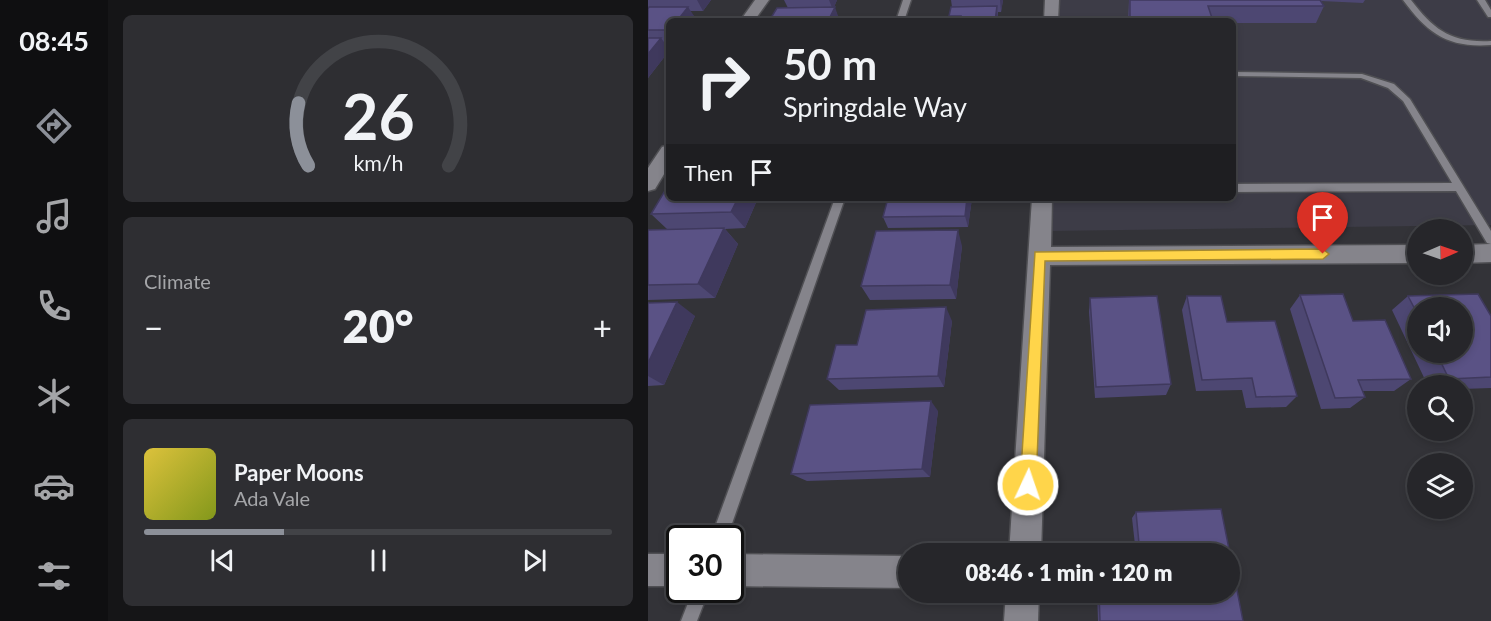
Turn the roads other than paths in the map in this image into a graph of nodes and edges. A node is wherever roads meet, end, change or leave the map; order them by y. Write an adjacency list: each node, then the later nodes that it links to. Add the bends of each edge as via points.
1 (762, 0): 7 (street)
2 (907, 0): 8 (lane)
3 (1052, 0): 9 (street)
4 (1407, 0): 10 (lane, via 1436,33 1464,43)
5 (1481, 0): 6 (lane)
6 (1491, 15)
7 (749, 18)
8 (901, 18)
9 (1051, 18)
10 (1491, 43)
11 (1236, 74): 14 (lane, via 1362,76 1391,86 1406,99)
12 (666, 156): 13 (street)
13 (648, 184)
14 (1459, 187): 15 (lane); 18 (lane)
15 (1236, 188)
16 (839, 201): 23 (lane)
17 (1042, 201): 22 (street)
18 (1491, 240)
19 (1407, 254): 22 (street)
20 (1473, 254): 21 (street)
21 (1491, 254)
22 (1039, 256): 24 (street)
23 (724, 525)
24 (1026, 543)
25 (648, 570): 26 (street)
26 (666, 570)
27 (744, 570): 28 (street)
28 (898, 572)
29 (696, 603): 31 (lane)
30 (1022, 603): 32 (street)
31 (689, 621)
32 (1021, 621)

